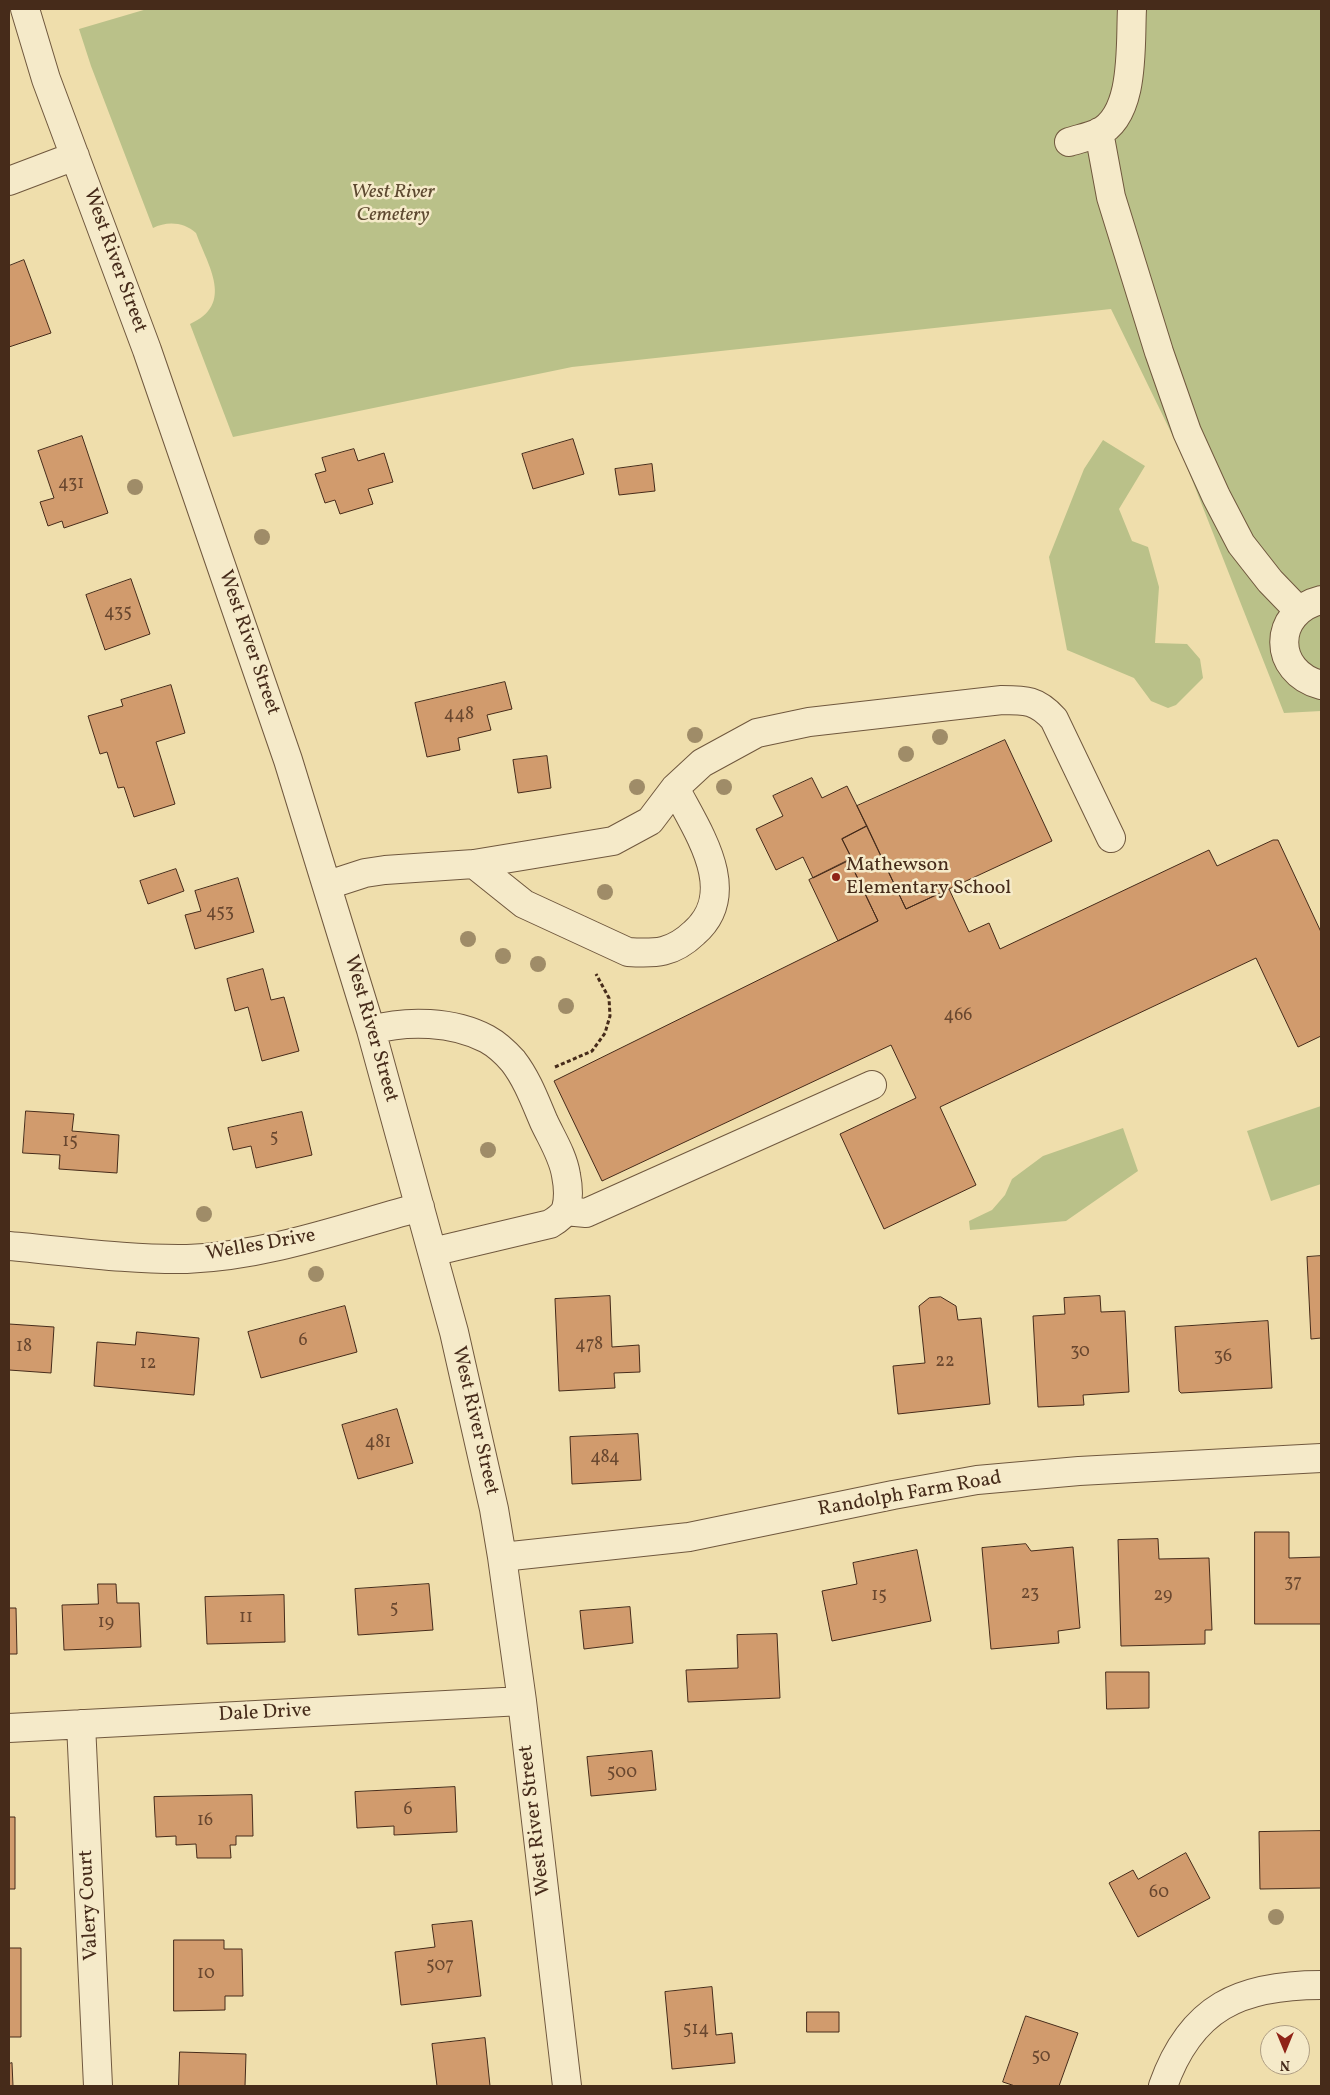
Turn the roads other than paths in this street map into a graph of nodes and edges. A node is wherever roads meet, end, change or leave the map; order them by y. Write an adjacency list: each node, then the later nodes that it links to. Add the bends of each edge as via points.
1 (25, 9): 5 (street, West River Street, via 46,79)
2 (1132, 9): 3 (street, via 1127,87 1118,115)
3 (1100, 132): 4 (street); 7 (street, via 1111,197 1187,432 1241,544 1270,581)
4 (1069, 142)
5 (75, 156): 6 (street); 12 (street, West River Street, via 147,350)
6 (9, 181)
7 (1310, 605): 8 (street, via 1289,621 1284,635 1285,650 1290,664 1299,674)
8 (1321, 685)
9 (676, 788): 10 (street, via 702,762 757,733 808,722 1020,700 1044,708 1054,719); 11 (street, via 650,821 613,841); 11 (street, via 707,850 714,871 715,901 700,928 668,951 628,952 619,948 524,904)
10 (1111, 838)
11 (474, 864): 12 (street, via 385,870)
12 (328, 885): 13 (street, West River Street)
13 (371, 1030): 15 (street, West River Street); 16 (street, via 402,1024 436,1025 487,1039 501,1050 520,1072 562,1160 568,1190)
14 (872, 1085): 16 (street, via 586,1212)
15 (420, 1207): 17 (street, Welles Drive, via 301,1241 242,1253 187,1259); 18 (street, West River Street)
16 (565, 1211): 18 (street, via 550,1224)
17 (9, 1246)
18 (432, 1252): 20 (street, West River Street, via 454,1332)
19 (1321, 1458): 20 (street, Randolph Farm Road, via 977,1480 689,1538)
20 (502, 1557): 21 (street, West River Street)
21 (522, 1701): 22 (street, Dale Drive); 26 (street, West River Street)
22 (81, 1724): 23 (street, Dale Drive); 25 (street, Valery Court)
23 (9, 1728)
24 (1321, 1985): 27 (street, via 1260,1990 1225,2004 1198,2025 1181,2046)
25 (98, 2086)
26 (567, 2086)
27 (1163, 2086)

